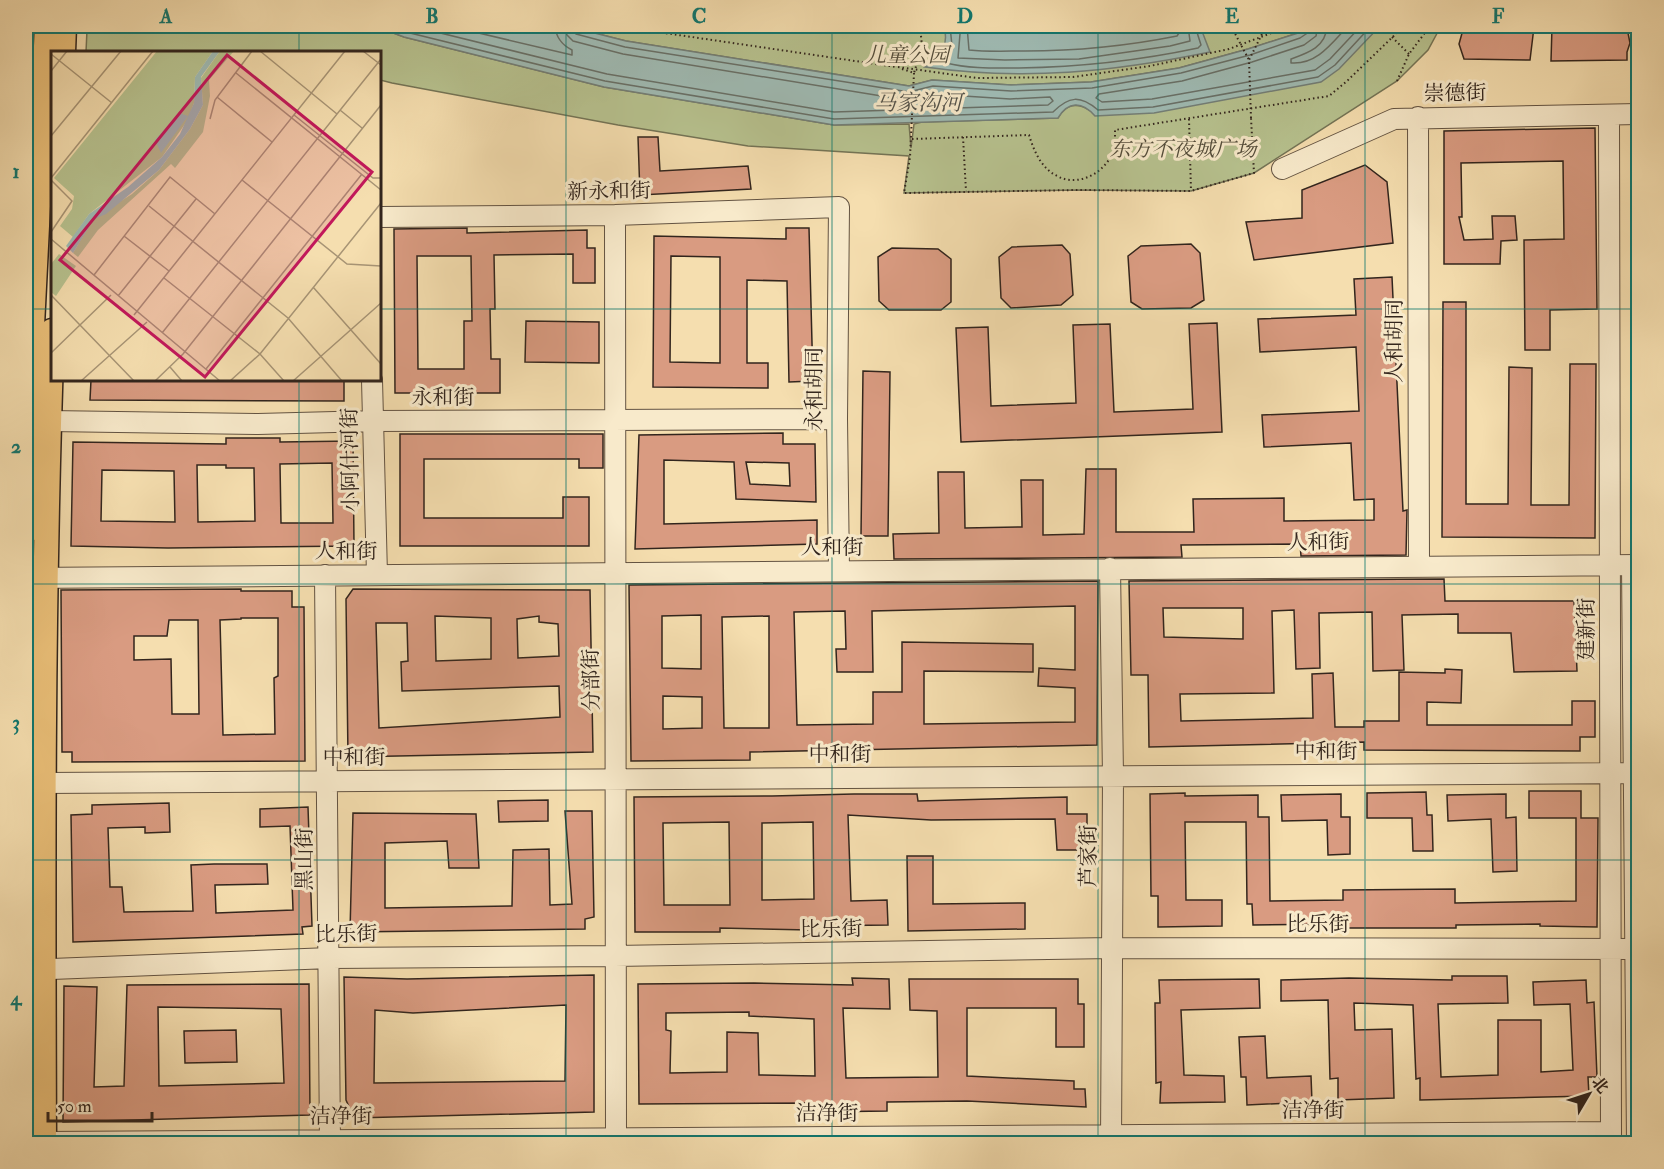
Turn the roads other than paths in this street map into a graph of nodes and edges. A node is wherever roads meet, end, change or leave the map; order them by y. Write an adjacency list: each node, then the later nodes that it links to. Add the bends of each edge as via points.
1 (47, 26): 13 (main road)
2 (64, 26): 3 (main road)
3 (63, 51)
4 (1638, 114): 5 (street, 崇德街)
5 (1609, 115): 6 (street, 崇德街); 20 (street, 建新街)
6 (1418, 117): 7 (street, 崇德街, via 1394,119); 19 (street, 人和胡同)
7 (1282, 169)
8 (839, 207): 9 (street, 新永和街); 14 (street, 永和胡同)
9 (615, 215): 10 (street, 新永和街); 15 (street, 分部街)
10 (381, 217)
11 (51, 361): 16 (main road)
12 (372, 381): 17 (street, 小阿什河街)
13 (27, 386): 18 (main road)
14 (837, 419): 15 (street, 永和街); 23 (street, 永和胡同)
15 (615, 420): 17 (street, 永和街); 24 (street, 分部街)
16 (49, 421): 17 (street, 永和街); 27 (main road)
17 (373, 421): 26 (street, 小阿什河街)
18 (26, 531)
19 (1419, 565): 20 (street, 人和街); 22 (street, 人和街)
20 (1610, 565): 21 (street, 人和街); 29 (street, 建新街)
21 (1635, 565): 30 (street)
22 (1110, 568): 23 (street, 人和街); 31 (street, 芦家街)
23 (839, 571): 24 (street, 人和街)
24 (614, 573): 26 (street, 人和街); 32 (street, 分部街)
25 (325, 575): 26 (street, 人和街); 27 (street, 人和街); 33 (street, 黑山街)
26 (377, 575)
27 (36, 578): 28 (main road)
28 (35, 668): 34 (main road)
29 (1610, 773): 30 (street, 中和街); 31 (street, 中和街); 36 (street, 建新街)
30 (1636, 773): 37 (street)
31 (1113, 776): 32 (street, 中和街); 35 (street, 芦家街)
32 (616, 779): 33 (street, 中和街); 38 (street, 分部街)
33 (327, 781): 34 (street, 中和街); 39 (street, 黑山街)
34 (43, 783): 40 (main road)
35 (1112, 948): 36 (street, 比乐街); 38 (street, 比乐街); 43 (street, 芦家街)
36 (1611, 948): 37 (street, 比乐街); 42 (street, 建新街)
37 (1637, 949): 47 (street)
38 (615, 956): 39 (street, 比乐街); 44 (street, 分部街)
39 (328, 958): 40 (street, 比乐街); 45 (street, 黑山街)
40 (34, 969): 46 (main road)
41 (26, 1029): 46 (main road)
42 (1611, 1138): 43 (street, 洁净街)
43 (1111, 1139): 44 (street, 洁净街)
44 (616, 1141): 45 (street, 洁净街)
45 (330, 1142): 46 (street, 洁净街)
46 (38, 1143)
47 (1637, 1143)

